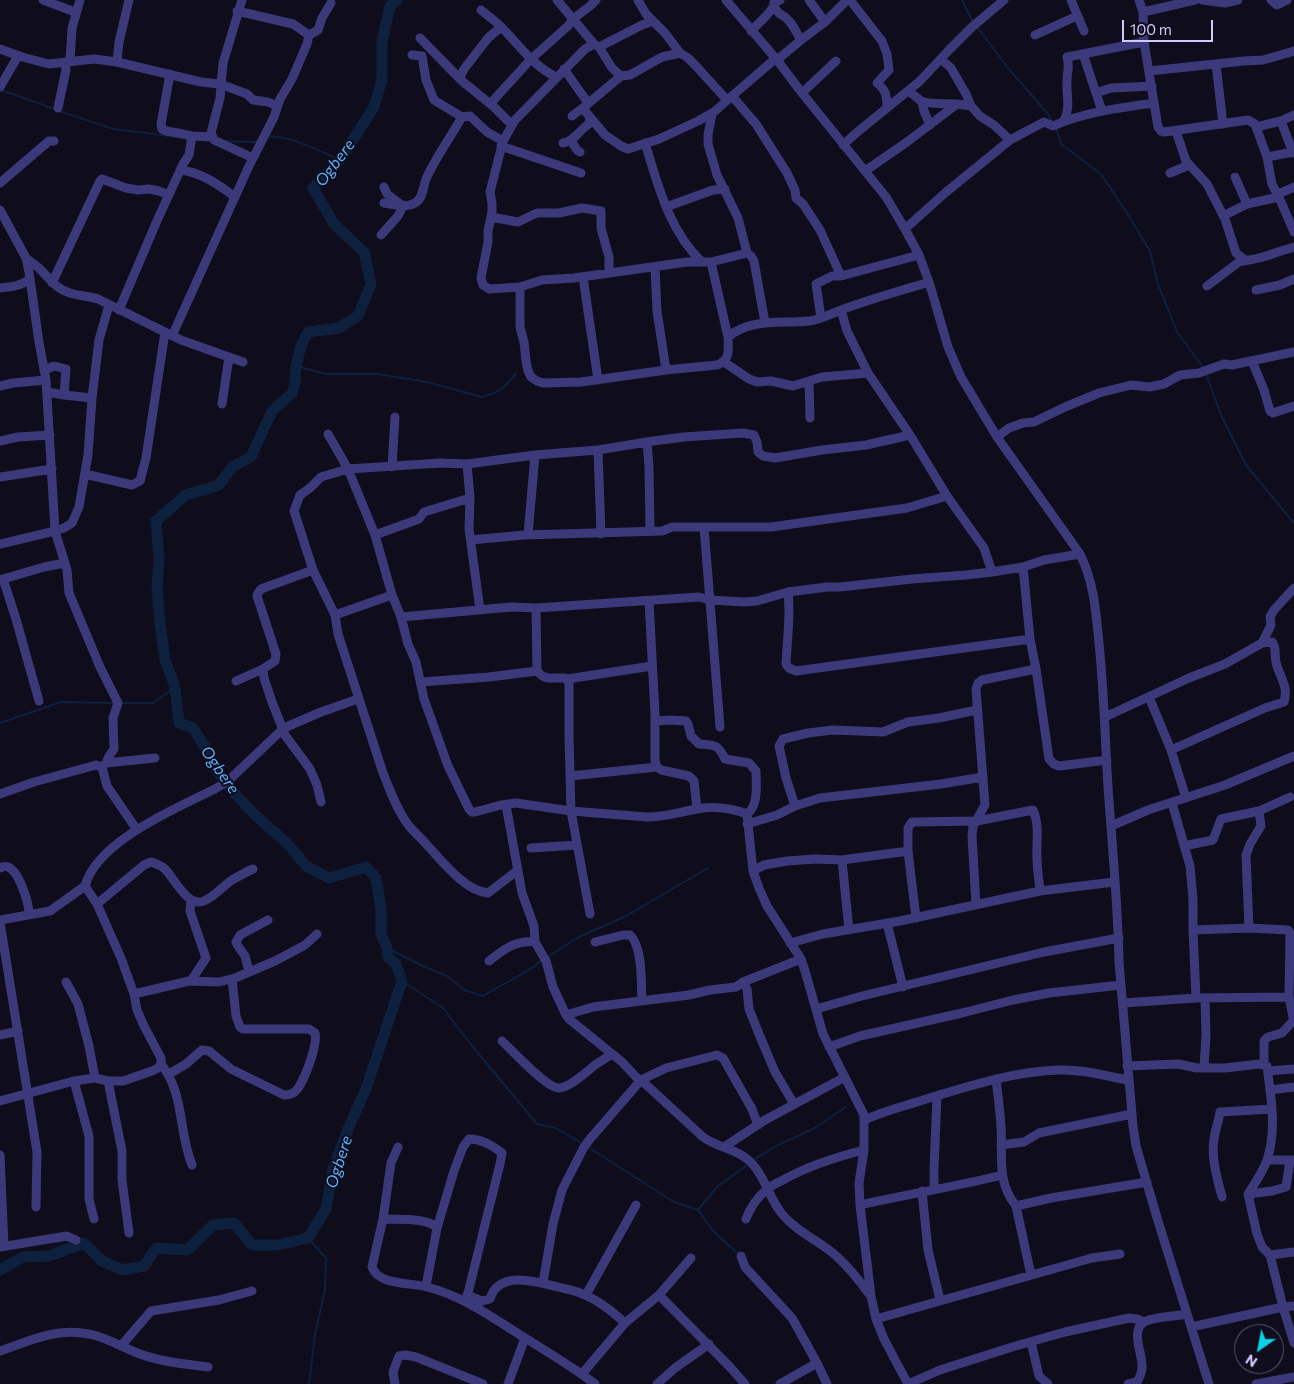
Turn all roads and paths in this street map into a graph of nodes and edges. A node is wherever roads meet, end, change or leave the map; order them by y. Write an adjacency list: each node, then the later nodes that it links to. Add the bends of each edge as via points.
1 (80, 0): 24 (street)
2 (129, 0): 50 (street, via 118,42)
3 (242, 0): 23 (street)
4 (557, 0): 27 (street)
5 (596, 0): 27 (street)
6 (638, 0): 28 (street)
7 (726, 0): 31 (street)
8 (809, 0): 29 (street)
9 (848, 0): 29 (street); 73 (street, via 880,38 888,54 889,70 877,83 885,90)
10 (1004, 0): 46 (street)
11 (1071, 0): 26 (street)
12 (1139, 0): 25 (street)
13 (1195, 0): 19 (street)
14 (1202, 0): 15 (street)
15 (1235, 0)
16 (1270, 0): 17 (street, via 1277,5)
17 (1287, 0)
18 (45, 1): 24 (street)
19 (1173, 2): 25 (street)
20 (331, 3): 33 (street, via 318,30)
21 (777, 3): 31 (street); 36 (street, via 779,15 788,19)
22 (481, 10): 30 (street)
23 (238, 11): 33 (street, via 293,24); 58 (street)
24 (75, 12): 49 (street)
25 (1143, 12): 37 (street)
26 (1077, 16): 32 (street); 34 (street)
27 (573, 19): 38 (street); 45 (street)
28 (653, 21): 38 (street); 41 (street)
29 (825, 22): 36 (street)
30 (501, 27): 45 (street); 57 (street, via 488,38)
31 (752, 31): 47 (street)
32 (1084, 31)
33 (309, 35): 70 (street, via 292,79)
34 (1035, 35)
35 (420, 38): 57 (street)
36 (801, 40): 47 (street)
37 (1144, 42): 42 (street); 53 (street)
38 (597, 45): 52 (street, via 585,49); 55 (street)
39 (0, 49): 44 (street)
40 (1294, 51): 51 (street, via 1262,60)
41 (680, 52): 55 (street); 64 (street)
42 (1083, 54): 63 (street); 82 (street, via 1067,57 1068,108)
43 (412, 55): 78 (street, via 422,56 434,100)
44 (18, 56): 49 (street, via 50,64); 60 (street)
45 (531, 58): 56 (street); 67 (street)
46 (941, 59): 61 (street); 71 (street, via 951,68)
47 (776, 60): 62 (street); 64 (street)
48 (836, 61): 62 (street)
49 (68, 62): 50 (street, via 94,58); 72 (street)
50 (117, 62): 54 (street)
51 (1216, 64): 53 (street); 83 (street)
52 (564, 69): 56 (street); 69 (street)
53 (1149, 71): 59 (street)
54 (170, 74): 58 (street); 87 (street, via 161,127)
55 (621, 76): 69 (street)
56 (556, 77): 81 (street)
57 (460, 78): 67 (street)
58 (220, 84): 70 (street, via 247,94 253,100); 88 (street, via 220,98 211,133)
59 (1152, 86): 63 (street, via 1111,88); 66 (street)
60 (0, 88)
61 (908, 91): 65 (street); 73 (street)
62 (802, 93): 93 (street)
63 (1096, 93): 74 (street)
64 (729, 98): 75 (street); 131 (street, via 756,124 787,173 796,198 820,230)
65 (922, 102): 68 (street); 84 (street)
66 (1154, 103): 74 (street); 86 (street, via 1161,131)
67 (490, 104): 81 (street)
68 (957, 104): 71 (street); 84 (street)
69 (586, 105): 77 (street); 79 (street, via 585,111)
70 (277, 106): 97 (street)
71 (971, 106): 90 (street)
72 (58, 108)
73 (887, 108): 93 (street)
74 (1102, 111): 82 (street)
75 (712, 114): 91 (street); 107 (street, via 708,144 717,175)
76 (1294, 115): 80 (street)
77 (572, 116)
78 (462, 117): 92 (street, via 470,116); 113 (street, via 433,165 422,196 416,203)
79 (590, 117): 91 (street, via 606,135 622,146 628,148); 94 (street, via 589,124 567,142)
80 (1281, 121): 85 (street); 95 (street)
81 (511, 124): 92 (street)
82 (1058, 124): 90 (street, via 1044,122)
83 (1223, 124): 85 (street, via 1248,120); 86 (street)
84 (930, 126): 100 (street)
85 (1256, 127): 96 (street)
86 (1176, 130): 98 (street)
87 (192, 136): 88 (street); 99 (street, via 189,155)
88 (213, 137): 97 (street)
89 (54, 140): 104 (street)
90 (1010, 140): 118 (street)
91 (645, 143): 114 (street)
92 (502, 144): 101 (street); 117 (street, via 490,192)
93 (844, 145): 100 (street)
94 (580, 152)
95 (1293, 152): 96 (street)
96 (1267, 157): 109 (street, via 1272,184)
97 (253, 158): 110 (street)
98 (1189, 164): 102 (street); 116 (street, via 1207,184)
99 (180, 170): 108 (street); 110 (street, via 202,176)
100 (865, 171): 118 (street, via 886,197)
101 (581, 173)
102 (1170, 173)
103 (1235, 177): 112 (street)
104 (0, 183)
105 (1292, 186): 109 (street)
106 (384, 187): 113 (street, via 387,194)
107 (725, 189): 114 (street, via 713,190); 122 (street, via 738,218)
108 (169, 195): 135 (street, via 159,190 126,188 100,180); 143 (street)
109 (1278, 195): 112 (street); 119 (street)
110 (236, 197): 147 (street)
111 (384, 203): 113 (street)
112 (1247, 204): 116 (street)
113 (403, 206): 120 (street)
114 (666, 207): 126 (street, via 693,253)
115 (0, 210): 124 (street)
116 (1223, 216): 125 (street)
117 (491, 217): 129 (street, via 518,222 537,213 560,213 582,208 601,211); 138 (street, via 481,282 489,289)
118 (905, 229): 123 (street)
119 (1294, 232)
120 (381, 234)
121 (1294, 247): 125 (street)
122 (747, 253): 126 (street); 146 (street, via 754,261)
123 (919, 255): 131 (street); 134 (street)
124 (26, 258): 128 (street); 130 (street)
125 (1242, 260): 137 (street)
126 (706, 262): 127 (street); 148 (street)
127 (655, 267): 129 (street); 155 (street, via 657,310)
128 (38, 268): 130 (street); 135 (street)
129 (609, 273): 132 (street)
130 (30, 276): 136 (street); 140 (street)
131 (841, 276): 145 (street, via 832,276 816,284)
132 (583, 277): 138 (street, via 542,280); 158 (street)
133 (1294, 279): 141 (street)
134 (929, 282): 144 (street); 171 (street, via 961,377)
135 (52, 283): 142 (street)
136 (20, 285): 139 (street); 140 (street)
137 (1208, 286)
138 (520, 287): 158 (street, via 520,327 531,377 543,383)
139 (0, 288)
140 (32, 290): 154 (street)
141 (1256, 290)
142 (109, 305): 143 (street); 163 (street, via 99,340)
143 (119, 310): 147 (street)
144 (841, 310): 145 (street); 156 (street, via 847,331)
145 (821, 318): 146 (street)
146 (765, 323): 148 (street, via 740,328)
147 (169, 334): 150 (street); 180 (street, via 140,481 132,485)
148 (728, 337): 153 (street, via 728,354)
149 (1294, 352): 151 (street)
150 (229, 357): 152 (street); 164 (street)
151 (1252, 361): 165 (street, via 1270,411 1274,413); 171 (street, via 1180,375 1164,384 1149,387 1131,385 1099,393 1034,422 1009,428)
152 (243, 362)
153 (724, 362): 155 (street, via 717,366); 159 (street, via 757,382 793,386)
154 (44, 370): 157 (street); 162 (street, via 54,366 66,369)
155 (666, 370): 158 (street)
156 (868, 373): 159 (street); 170 (street)
157 (46, 380): 160 (street); 161 (street)
158 (598, 380)
159 (809, 381): 167 (street)
160 (0, 386)
161 (48, 392): 162 (street); 169 (street)
162 (64, 395): 163 (street)
163 (92, 398): 180 (street)
164 (222, 404)
165 (1294, 406)
166 (394, 417): 177 (street)
167 (810, 418)
168 (328, 434): 179 (street)
169 (50, 435): 172 (street); 178 (street)
170 (910, 435): 173 (street, via 775,458 763,456 758,452 754,435 743,433); 182 (street)
171 (996, 437): 192 (street)
172 (0, 441)
173 (647, 442): 174 (street); 186 (street)
174 (598, 450): 175 (street); 187 (street)
175 (535, 455): 176 (street); 189 (street)
176 (467, 464): 177 (street); 183 (street)
177 (392, 467): 179 (street)
178 (52, 469): 181 (street); 185 (street)
179 (348, 469): 188 (street); 195 (street, via 321,477 300,495 294,511)
180 (85, 474): 185 (street, via 72,523)
181 (0, 477)
182 (947, 496): 184 (street, via 907,508 794,524 750,528); 196 (street, via 984,548)
183 (470, 498): 188 (street, via 424,512 419,519); 190 (street)
184 (704, 527): 186 (street); 201 (street)
185 (55, 531): 191 (street); 193 (street)
186 (650, 531): 187 (street)
187 (601, 534): 189 (street)
188 (375, 535): 200 (street)
189 (528, 535): 190 (street)
190 (471, 540): 204 (street)
191 (0, 544)
192 (1080, 554): 194 (street); 220 (street, via 1094,599)
193 (64, 563): 197 (street); 228 (street, via 69,593 118,703 113,718 114,749)
194 (1023, 567): 196 (street); 207 (street)
195 (312, 570): 205 (street); 210 (street, via 261,589 258,593 276,654 275,661)
196 (992, 572): 199 (street)
197 (1, 580): 218 (street, via 22,637)
198 (1294, 588): 208 (street, via 1274,610)
199 (788, 592): 201 (street, via 757,601); 207 (street, via 786,664 796,671)
200 (392, 595): 205 (street); 206 (street)
201 (710, 600): 202 (street, via 699,597); 222 (street)
202 (649, 601): 203 (street); 209 (street)
203 (536, 608): 204 (street); 212 (street)
204 (480, 610): 206 (street)
205 (335, 615): 217 (street)
206 (401, 617): 215 (street)
207 (1030, 639): 211 (street)
208 (1262, 643): 216 (street, via 1225,664); 224 (street, via 1272,642 1275,645 1276,664 1284,680 1284,702)
209 (652, 666): 213 (street); 221 (street)
210 (263, 669): 214 (street); 223 (street, via 272,702)
211 (1036, 669): 219 (street, via 982,680 976,689); 227 (street, via 1049,759 1059,766)
212 (537, 670): 213 (street, via 544,677); 215 (street)
213 (567, 680): 230 (street)
214 (236, 681)
215 (421, 682): 237 (street, via 448,766 469,809 475,812)
216 (1149, 697): 220 (street); 224 (street)
217 (358, 699): 223 (street); 253 (street, via 390,792 409,826 467,884 482,892 488,893)
218 (39, 701)
219 (977, 710): 231 (street); 238 (street, via 908,722 883,732 833,730 783,739 779,746)
220 (1105, 717): 227 (street)
221 (655, 721): 229 (street, via 654,758); 242 (street, via 686,722 691,736 699,744 720,748 725,759 749,764 755,769 755,796)
222 (720, 727)
223 (284, 728): 235 (street, via 285,735 310,769); 245 (street, via 228,781)
224 (1171, 750): 234 (street)
225 (1294, 756): 234 (street, via 1225,786)
226 (154, 758): 228 (street)
227 (1107, 760): 244 (street)
228 (104, 765): 232 (street); 245 (street, via 107,786)
229 (658, 767): 230 (street); 239 (street, via 689,776 694,781)
230 (570, 776): 241 (street)
231 (983, 776): 238 (street, via 820,798); 243 (street, via 985,805)
232 (0, 794)
233 (1290, 797): 240 (street)
234 (1186, 798): 236 (street)
235 (321, 802)
236 (1172, 803): 244 (street); 247 (street)
237 (506, 805): 241 (street); 253 (street)
238 (795, 806): 242 (street, via 777,816)
239 (697, 809): 241 (street, via 658,817); 242 (street, via 724,808)
240 (1259, 810): 247 (street, via 1220,819 1213,840); 267 (street, via 1261,826 1246,856)
241 (571, 811): 246 (street)
242 (747, 819): 254 (street)
243 (977, 820): 249 (street, via 912,822 908,828); 257 (street, via 1033,810 1037,827); 260 (street, via 972,836)
244 (1110, 826): 255 (street)
245 (137, 830): 256 (street, via 101,858)
246 (577, 845): 248 (street); 262 (street)
247 (1184, 846): 269 (street, via 1191,873)
248 (531, 848)
249 (908, 851): 250 (street); 263 (street)
250 (842, 860): 254 (street, via 787,861 764,865); 268 (street)
251 (0, 868): 261 (street, via 9,867 22,886)
252 (253, 869): 258 (street, via 203,902)
253 (518, 870): 272 (street, via 534,926)
254 (753, 871): 274 (street, via 767,906)
255 (1114, 882): 257 (street); 271 (street)
256 (85, 886): 259 (street); 261 (street, via 50,911)
257 (1040, 891): 260 (street)
258 (191, 900): 259 (street, via 165,869 151,862); 279 (street, via 190,911 206,958)
259 (97, 904): 284 (street)
260 (976, 905): 263 (street)
261 (29, 914): 265 (street)
262 (590, 914)
263 (916, 918): 266 (street)
264 (268, 920): 277 (street, via 240,935 236,942)
265 (0, 921): 292 (street)
266 (887, 923): 268 (street); 283 (street)
267 (1249, 928): 269 (street); 285 (street, via 1289,931)
268 (849, 930): 274 (street)
269 (1193, 930): 286 (street)
270 (317, 934): 277 (street, via 305,945)
271 (1119, 938): 282 (street); 283 (street, via 1044,952)
272 (535, 942): 276 (street, via 515,944); 290 (street, via 546,961 553,988)
273 (595, 942): 287 (street, via 623,935 634,939)
274 (790, 943): 275 (street)
275 (801, 959): 281 (street); 289 (street)
276 (489, 961)
277 (249, 971): 278 (street)
278 (232, 978): 279 (street, via 218,982); 302 (street, via 236,1016 243,1029 309,1028 315,1033 314,1049 296,1090 293,1094 284,1095 231,1069 209,1051 202,1050)
279 (191, 981): 284 (street)
280 (66, 982): 303 (street, via 78,1004)
281 (743, 982): 287 (street, via 689,995); 315 (street, via 748,989 749,1009 759,1034 775,1072)
282 (1121, 986): 288 (street); 295 (street, via 1013,1000 860,1036)
283 (903, 987): 289 (street)
284 (134, 994): 297 (street)
285 (1289, 997): 286 (street); 291 (street)
286 (1201, 998): 288 (street); 299 (street, via 1206,1035)
287 (642, 1001): 290 (street, via 593,1007)
288 (1122, 1003): 298 (street)
289 (816, 1009): 295 (street)
290 (566, 1015): 296 (street)
291 (1294, 1022): 300 (street, via 1264,1042)
292 (18, 1031): 293 (street); 312 (street)
293 (0, 1035)
294 (502, 1041): 296 (street, via 541,1079 558,1088 574,1081)
295 (829, 1047): 304 (street)
296 (612, 1054): 305 (street)
297 (161, 1064): 302 (street); 309 (street, via 123,1081)
298 (1128, 1066): 299 (street, via 1178,1064); 307 (street)
299 (1204, 1068): 300 (street, via 1259,1064)
300 (1266, 1068): 301 (street); 311 (street)
301 (1294, 1070)
302 (169, 1074): 327 (street, via 178,1096)
303 (95, 1078): 308 (street); 309 (street)
304 (845, 1078): 315 (street); 318 (street)
305 (641, 1080): 319 (street, via 666,1068 717,1055 723,1058); 322 (street, via 702,1137); 352 (street, via 584,1147 562,1190)
306 (996, 1080): 307 (street, via 1061,1070); 313 (street); 320 (street)
307 (1128, 1080): 317 (street)
308 (74, 1081): 312 (street); 339 (street, via 89,1136 89,1200)
309 (108, 1081): 343 (street, via 122,1150 122,1180)
310 (1294, 1087): 311 (street)
311 (1270, 1090): 316 (street)
312 (28, 1094): 314 (street); 338 (street, via 37,1152)
313 (937, 1096): 318 (street); 331 (street)
314 (0, 1101)
315 (794, 1104): 319 (street)
316 (1272, 1109): 325 (street, via 1273,1134); 334 (street, via 1220,1112 1213,1158)
317 (1132, 1114): 320 (street, via 1039,1133 1024,1142); 329 (street, via 1136,1146)
318 (864, 1120): 323 (street)
319 (758, 1125): 322 (street)
320 (1001, 1145): 328 (street)
321 (398, 1147): 341 (street, via 391,1163)
322 (724, 1147): 330 (street, via 748,1159)
323 (864, 1150): 330 (street, via 797,1172); 336 (street, via 859,1183)
324 (0, 1155): 345 (street)
325 (1267, 1160): 326 (street); 333 (street)
326 (1292, 1160): 333 (street, via 1286,1187)
327 (192, 1164)
328 (1002, 1175): 331 (street); 337 (street)
329 (1147, 1182): 337 (street); 362 (street)
330 (767, 1188): 340 (street); 357 (street, via 793,1226 834,1254)
331 (934, 1189): 332 (street)
332 (922, 1191): 336 (street); 359 (street, via 928,1250)
333 (1248, 1194): 348 (street, via 1257,1234 1262,1247)
334 (1222, 1196)
335 (636, 1205): 355 (street)
336 (860, 1205): 357 (street)
337 (1016, 1206): 351 (street)
338 (36, 1207)
339 (94, 1219)
340 (746, 1219)
341 (382, 1220): 342 (street, via 412,1220); 353 (street, via 372,1267 374,1272 405,1284)
342 (437, 1225): 353 (street); 358 (street, via 454,1171 469,1139 492,1145 502,1153)
343 (129, 1233)
344 (76, 1240): 345 (street, via 66,1236)
345 (2, 1247)
346 (1294, 1252): 348 (street)
347 (1120, 1254): 351 (street)
348 (1270, 1255): 361 (street)
349 (741, 1256): 373 (street, via 746,1267 792,1318)
350 (691, 1258): 356 (street)
351 (1030, 1275): 359 (street)
352 (543, 1283): 355 (street); 358 (street, via 510,1280 493,1290 490,1300)
353 (426, 1286): 358 (street)
354 (252, 1291): 371 (street, via 151,1311)
355 (586, 1295): 365 (street)
356 (659, 1295): 365 (street); 370 (street)
357 (871, 1296): 363 (street)
358 (467, 1298): 367 (street)
359 (940, 1300): 363 (street)
360 (1294, 1306): 361 (street)
361 (1283, 1307): 366 (street); 369 (street)
362 (1187, 1314): 364 (street); 366 (street)
363 (876, 1319): 368 (street, via 908,1384 940,1370)
364 (1144, 1322): 368 (street, via 1129,1318); 387 (street, via 1137,1334 1141,1374 1137,1382)
365 (625, 1323): 375 (street)
366 (1191, 1327): 388 (street)
367 (525, 1338): 375 (street); 380 (street)
368 (1031, 1342): 386 (street, via 1039,1376)
369 (1294, 1343)
370 (709, 1344): 382 (street); 383 (street)
371 (121, 1346): 372 (street, via 82,1333 66,1333 38,1338); 374 (street, via 177,1363)
372 (0, 1351)
373 (817, 1363): 384 (street); 385 (street)
374 (208, 1367)
375 (582, 1374): 381 (street)
376 (1294, 1377): 377 (street)
377 (1283, 1381): 389 (street)
378 (395, 1384): 379 (street, via 393,1372 400,1356 405,1355)
379 (483, 1384)
380 (508, 1384)
381 (595, 1384)
382 (657, 1384)
383 (745, 1384)
384 (780, 1384)
385 (827, 1384)
386 (1048, 1384)
387 (1128, 1384)
388 (1209, 1384)
389 (1256, 1384)

